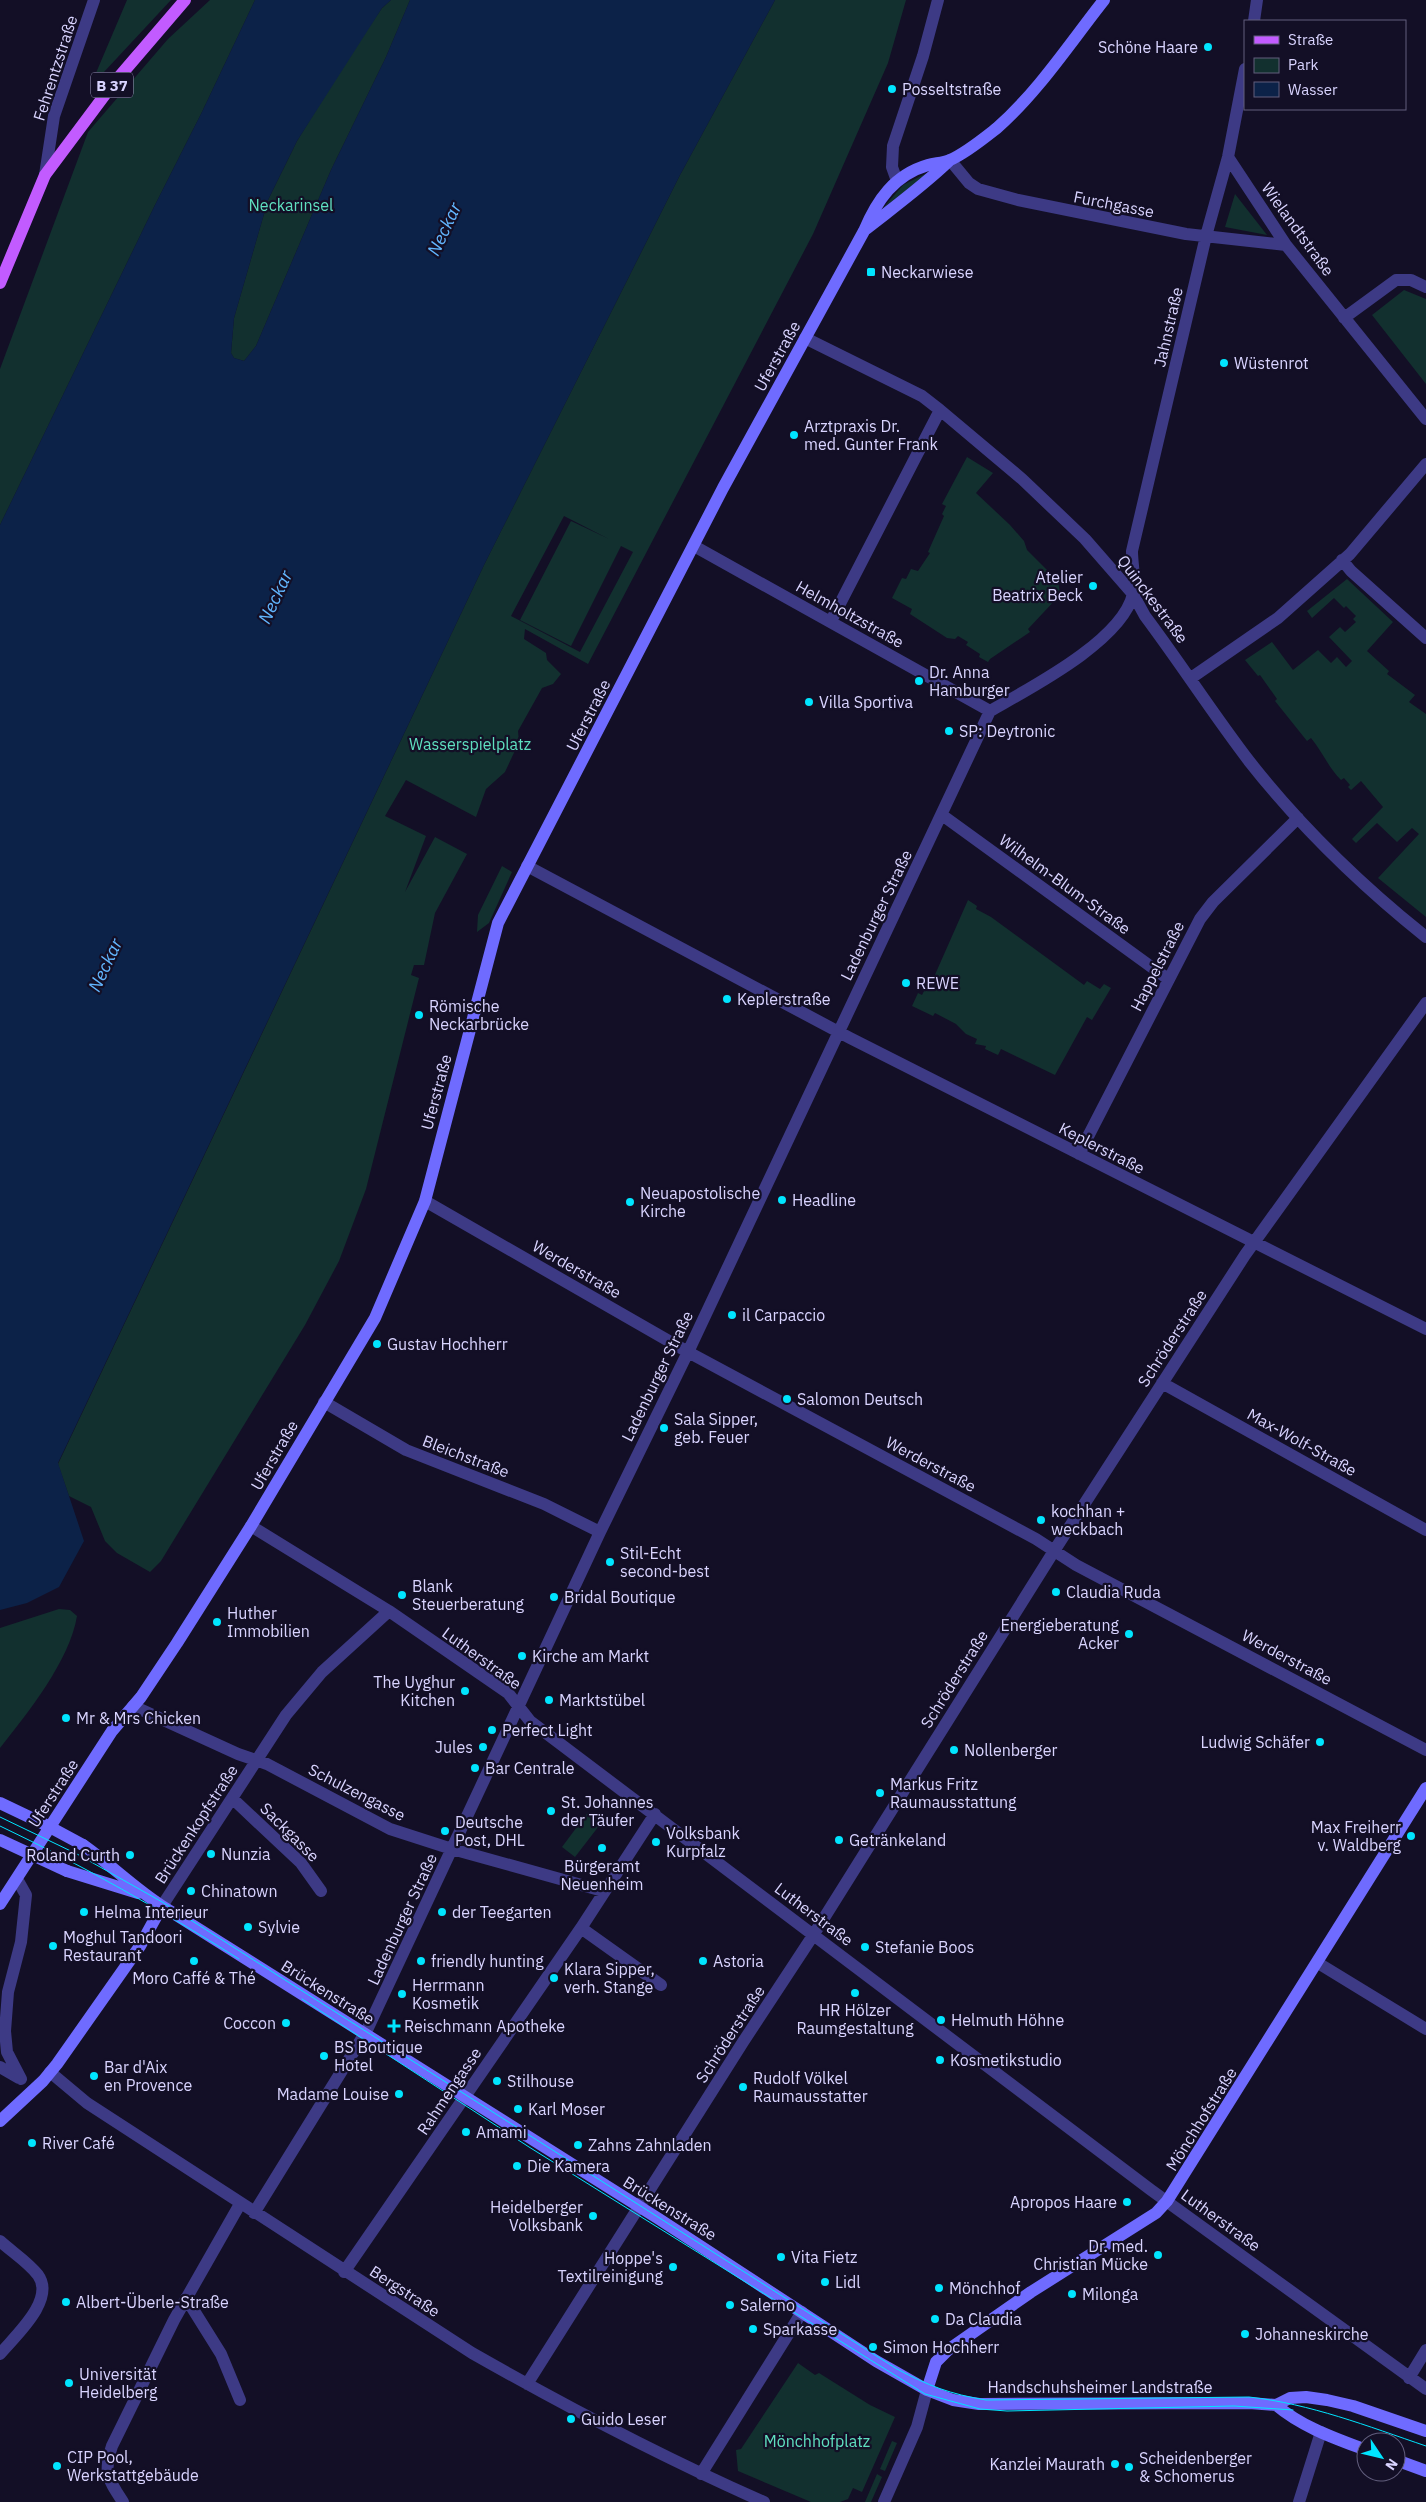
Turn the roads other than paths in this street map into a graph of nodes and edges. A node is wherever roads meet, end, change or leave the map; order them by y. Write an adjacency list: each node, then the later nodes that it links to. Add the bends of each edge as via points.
1 (94, 0): 10 (street, Fehrentzstraße, via 54,116)
2 (184, 0): 10 (main road, B 37, via 113,84)
3 (938, 0): 11 (street, via 893,146 892,167)
4 (1104, 0): 9 (street, via 1023,103 996,129)
5 (1258, 0): 6 (street)
6 (1254, 20)
7 (1244, 74): 8 (street, Jahnstraße)
8 (1228, 157): 13 (street, Jahnstraße); 14 (street, Wielandtstraße)
9 (950, 160): 11 (street, via 928,165); 12 (street, Uferstraße); 13 (street, Furchgasse, via 970,183 988,193 1080,214)
10 (45, 175): 15 (main road, B 37)
11 (897, 181): 12 (street, Uferstraße, via 880,198)
12 (864, 231): 18 (street, Uferstraße)
13 (1206, 236): 14 (street, Furchgasse); 24 (street, Jahnstraße, via 1132,551)
14 (1286, 245): 17 (street, Wielandtstraße)
15 (0, 283)
16 (1426, 287): 17 (street, via 1411,280 1396,280)
17 (1344, 318): 20 (street, Wielandtstraße)
18 (805, 338): 19 (street, Quinckestraße, via 922,396); 22 (street, Uferstraße)
19 (940, 410): 24 (street, Quinckestraße, via 1022,479 1085,539); 25 (street)
20 (1426, 420)
21 (1426, 464): 23 (street)
22 (694, 546): 25 (street, Helmholtzstraße); 31 (street, Uferstraße)
23 (1342, 560): 26 (street); 27 (street, via 1278,618)
24 (1133, 594): 27 (street, Quinckestraße); 28 (street, via 1122,614 1082,656)
25 (831, 621): 28 (street, Helmholtzstraße)
26 (1426, 638)
27 (1191, 678): 30 (street, Quinckestraße, via 1248,760)
28 (990, 711): 29 (street, Ladenburger Straße)
29 (942, 815): 33 (street, Wilhelm-Blum-Straße); 35 (street, Ladenburger Straße)
30 (1298, 818): 32 (street, Quinckestraße, via 1355,877); 33 (street, Happelstraße, via 1213,902 1200,919)
31 (526, 866): 35 (street, Keplerstraße); 37 (street, Uferstraße, via 493,937)
32 (1426, 937)
33 (1168, 979): 36 (street, Happelstraße)
34 (1426, 1003): 38 (street, Schröderstraße)
35 (839, 1031): 36 (street, Keplerstraße); 40 (street, Ladenburger Straße)
36 (1079, 1154): 38 (street, Keplerstraße)
37 (425, 1201): 40 (street, Werderstraße); 42 (street, Uferstraße, via 375,1318)
38 (1255, 1242): 39 (street, Keplerstraße); 41 (street, Schröderstraße)
39 (1426, 1329)
40 (688, 1352): 45 (street, Ladenburger Straße); 46 (street, Werderstraße)
41 (1162, 1383): 44 (street, Max-Wolf-Straße); 46 (street, Schröderstraße)
42 (324, 1402): 43 (street, Uferstraße); 45 (street, Bleichstraße, via 406,1450 544,1504)
43 (251, 1526): 47 (street, Lutherstraße); 48 (street, Uferstraße)
44 (1426, 1530)
45 (600, 1532): 49 (street, Ladenburger Straße)
46 (1054, 1551): 50 (street, Werderstraße); 65 (street, Schröderstraße)
47 (389, 1611): 49 (street, Lutherstraße, via 508,1693); 51 (street, Brückenkopfstraße, via 343,1650 310,1684)
48 (133, 1706): 51 (street, Schulzengasse); 58 (street, Uferstraße, via 112,1731)
49 (519, 1706): 55 (street, Lutherstraße, via 530,1721); 57 (street, Ladenburger Straße)
50 (1426, 1750)
51 (256, 1760): 53 (street, Brückenkopfstraße); 57 (street, Schulzengasse, via 390,1829)
52 (1426, 1788): 66 (street, Mönchhofstraße)
53 (233, 1799): 59 (street, Sackgasse, via 301,1863); 63 (street, Brückenkopfstraße)
54 (0, 1803): 61 (street, Brückenstraße, bridge, via 83,1845 106,1860)
55 (655, 1814): 60 (street, Rahmengasse); 65 (street, Lutherstraße)
56 (0, 1840): 61 (street, Brückenstraße, bridge, via 67,1871)
57 (452, 1850): 60 (street, Schulzengasse); 69 (street, Ladenburger Straße)
58 (17, 1878): 62 (street, Uferstraße); 72 (street, via 26,1895 20,1942 4,2014 7,2052)
59 (321, 1891)
60 (603, 1891): 64 (street, Rahmengasse)
61 (143, 1894): 63 (street, Brückenstraße)
62 (0, 1904)
63 (162, 1906): 69 (street, Brückenstraße); 71 (street, Brückenkopfstraße, via 140,1946)
64 (581, 1928): 67 (street); 74 (street, Rahmengasse)
65 (814, 1934): 76 (street, Lutherstraße); 78 (street, Schröderstraße)
66 (1318, 1963): 68 (street); 76 (street, Mönchhofstraße)
67 (661, 1984)
68 (1426, 2029)
69 (366, 2034): 74 (street, Brückenstraße); 79 (street, Ladenburger Straße)
70 (0, 2067): 72 (street)
71 (50, 2072): 73 (street, Brückenkopfstraße); 77 (street, Bergstraße, via 87,2104)
72 (21, 2079): 73 (street)
73 (32, 2091): 75 (street, Brückenkopfstraße)
74 (464, 2097): 78 (street, Brückenstraße); 81 (street, Rahmengasse)
75 (0, 2122)
76 (1167, 2201): 86 (street, Lutherstraße); 89 (street, Mönchhofstraße, via 1156,2213 1030,2292 948,2350 936,2362)
77 (240, 2204): 79 (street, Bergstraße); 82 (street)
78 (639, 2207): 83 (street, Brückenstraße); 87 (street, Schröderstraße)
79 (254, 2213): 81 (street, Bergstraße)
80 (0, 2241): 85 (street, via 38,2275 42,2291 37,2309)
81 (344, 2272): 87 (street, Bergstraße)
82 (186, 2298): 90 (street, via 221,2354); 98 (street, via 107,2461 107,2476)
83 (802, 2312): 89 (street, Brückenstraße); 97 (street)
84 (1426, 2350): 86 (street)
85 (0, 2354)
86 (1409, 2378): 88 (street, Lutherstraße)
87 (527, 2384): 97 (street, Bergstraße)
88 (1426, 2389)
89 (927, 2390): 91 (street, Handschuhsheimer Landstraße, via 953,2400 986,2404); 100 (street, via 917,2427)
90 (240, 2400)
91 (1276, 2405): 92 (street, Handschuhsheimer Landstraße, via 1290,2398 1327,2400); 93 (street, via 1289,2416)
92 (1426, 2431)
93 (1321, 2432): 94 (street); 101 (street)
94 (1356, 2446)
95 (1406, 2464): 96 (street)
96 (1426, 2471)
97 (701, 2474): 99 (street, Bergstraße)
98 (123, 2502)
99 (764, 2502)
100 (884, 2502)
101 (1299, 2502)

